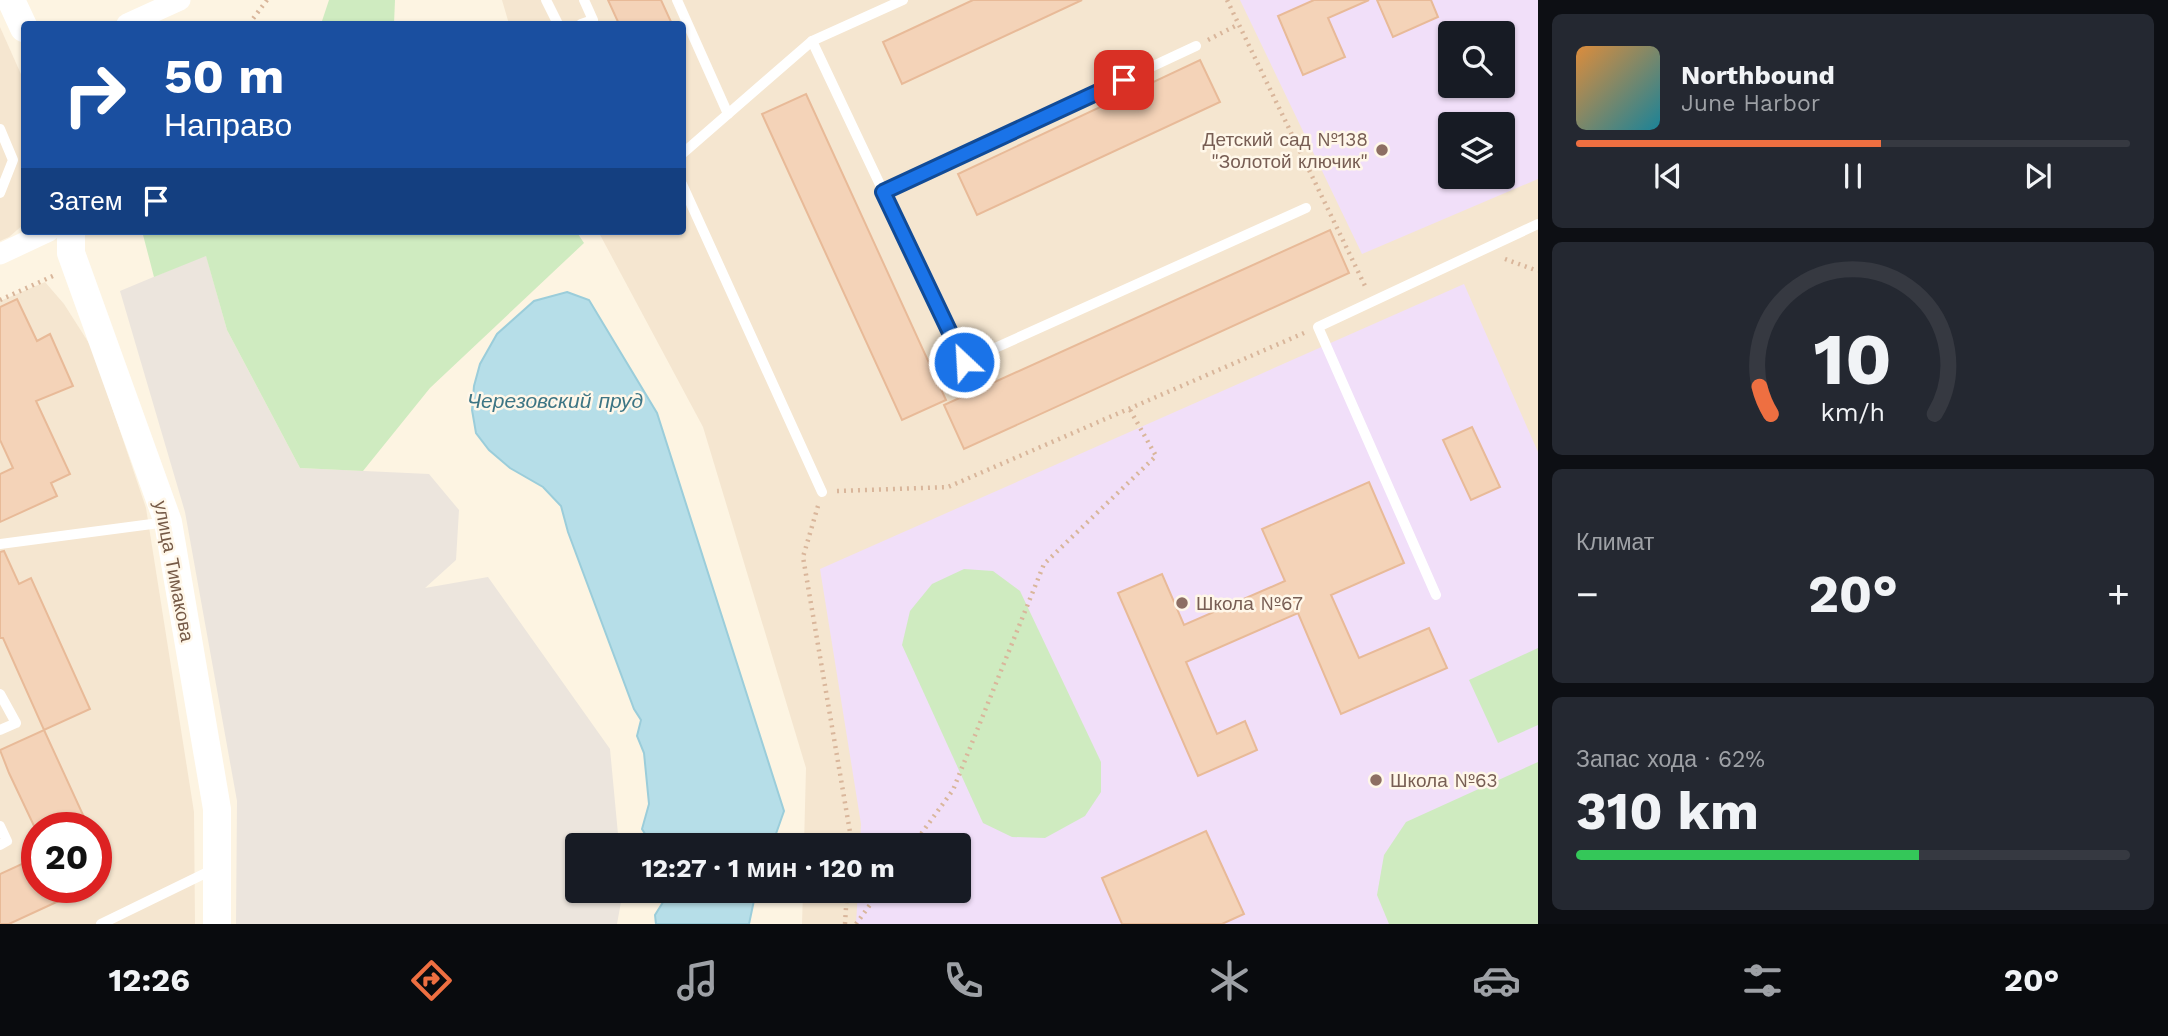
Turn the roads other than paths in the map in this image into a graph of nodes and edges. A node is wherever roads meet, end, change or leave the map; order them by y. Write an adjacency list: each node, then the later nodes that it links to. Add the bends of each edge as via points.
1 (11, 0): 10 (street)
2 (180, 0): 7 (street)
3 (546, 0): 8 (lane)
4 (584, 0): 9 (lane)
5 (677, 0): 13 (lane)
6 (903, 0): 11 (lane)
7 (134, 21)
8 (556, 21)
9 (590, 21)
10 (21, 22)
11 (811, 41): 13 (lane); 17 (lane)
12 (1196, 46): 17 (lane)
13 (728, 114): 15 (lane)
14 (0, 129): 16 (lane, via 13,160)
15 (686, 151)
16 (0, 192)
17 (883, 192): 19 (lane, via 964,362)
18 (686, 193): 24 (lane)
19 (1306, 208)
20 (1538, 224): 27 (lane, via 1318,327)
21 (40, 235): 23 (street)
22 (71, 235): 25 (street, улица Тимакова, via 71,253)
23 (0, 254)
24 (822, 492)
25 (168, 522): 26 (lane); 32 (street, улица Тимакова, via 217,809)
26 (0, 544)
27 (1436, 594)
28 (0, 694): 29 (lane, via 16,723)
29 (0, 730)
30 (0, 826): 31 (lane, via 7,841)
31 (0, 845)
32 (217, 867): 33 (lane); 34 (street, улица Тимакова)
33 (101, 924)
34 (217, 924)

